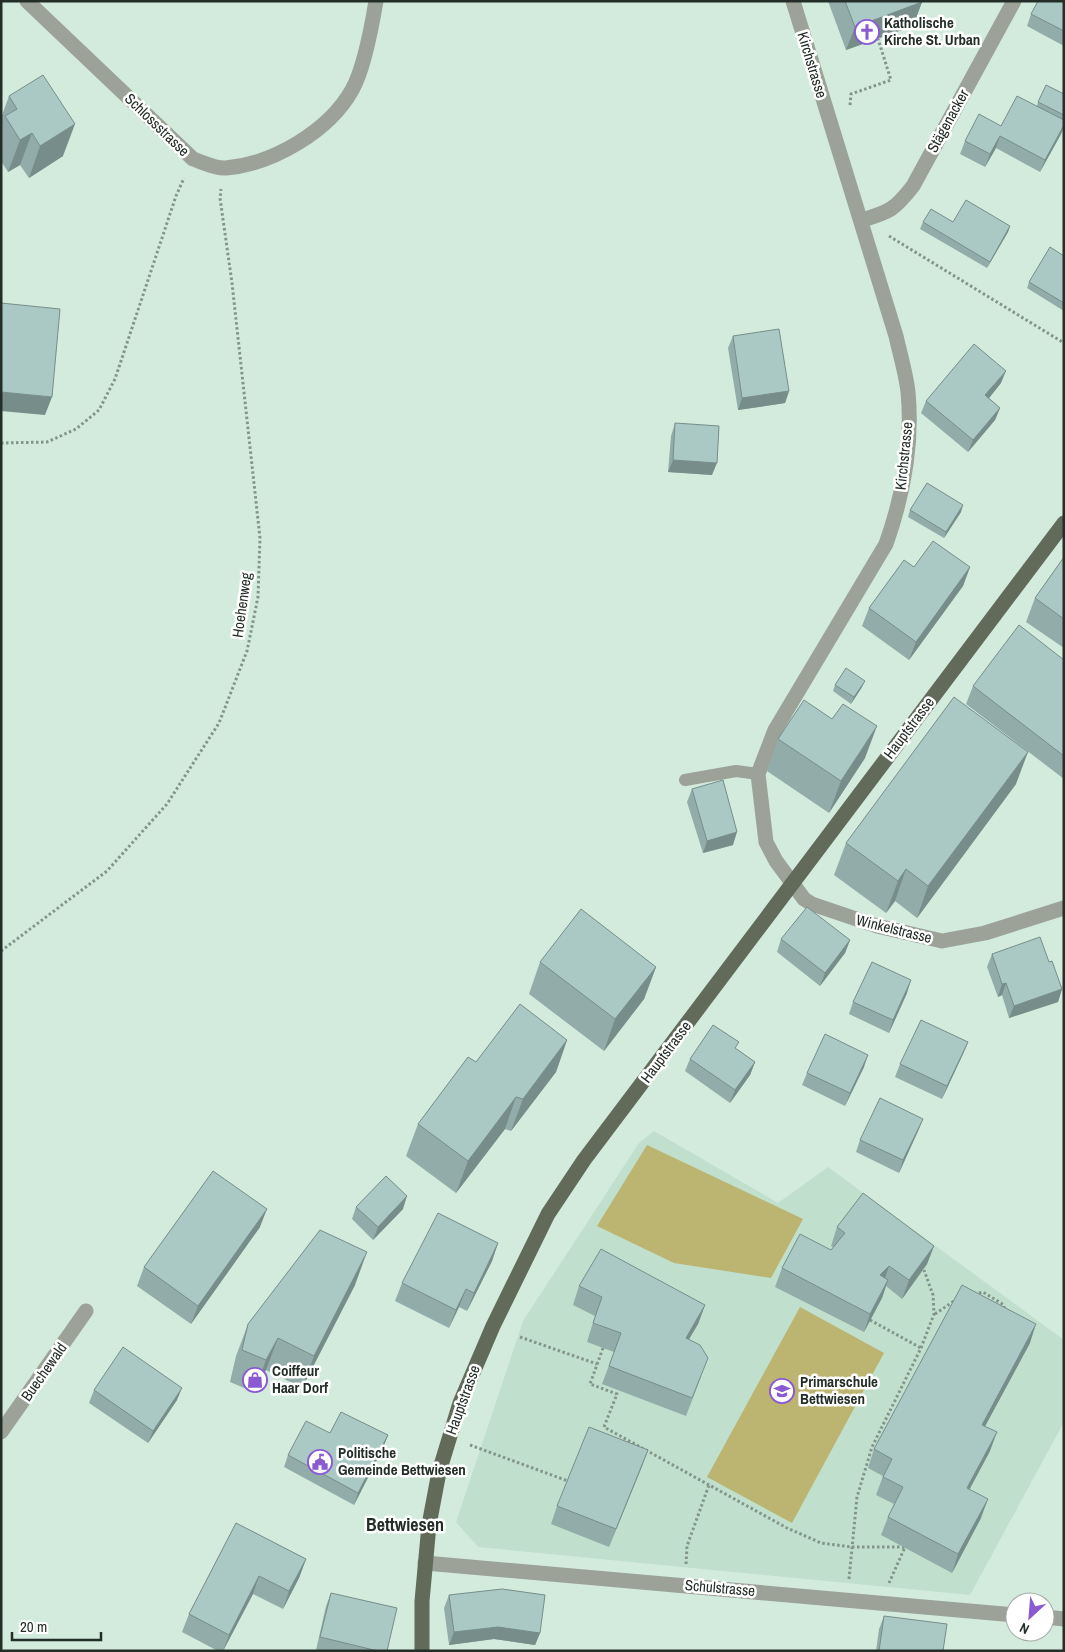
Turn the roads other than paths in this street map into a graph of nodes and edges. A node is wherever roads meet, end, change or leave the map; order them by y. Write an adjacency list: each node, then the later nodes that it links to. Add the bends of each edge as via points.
1 (27, 1): 2 (street, Schlossstrasse, via 192,159 224,168 254,162 293,148 327,121 352,90 371,32)
2 (376, 1)
3 (793, 1): 5 (street, Kirchstrasse, via 828,121)
4 (1014, 1): 5 (street, Stägenacker, via 913,186 886,213)
5 (862, 220): 7 (street, Kirchstrasse, via 896,336 908,392 906,471 886,544 776,730)
6 (1064, 523): 9 (main road, Hauptstrasse)
7 (758, 774): 8 (lane, via 736,771); 9 (street, Kirchstrasse, via 766,842)
8 (685, 780)
9 (792, 882): 10 (street, Winkelstrasse, via 804,899 812,904 877,926 942,941 985,933); 13 (main road, Hauptstrasse, via 584,1160 548,1214 492,1326 460,1403 438,1472)
10 (1064, 908)
11 (86, 1311): 12 (street, Buechewald)
12 (1, 1432)
13 (424, 1563): 14 (street, Schulstrasse); 15 (main road, Hauptstrasse)
14 (1005, 1614)
15 (422, 1651)

